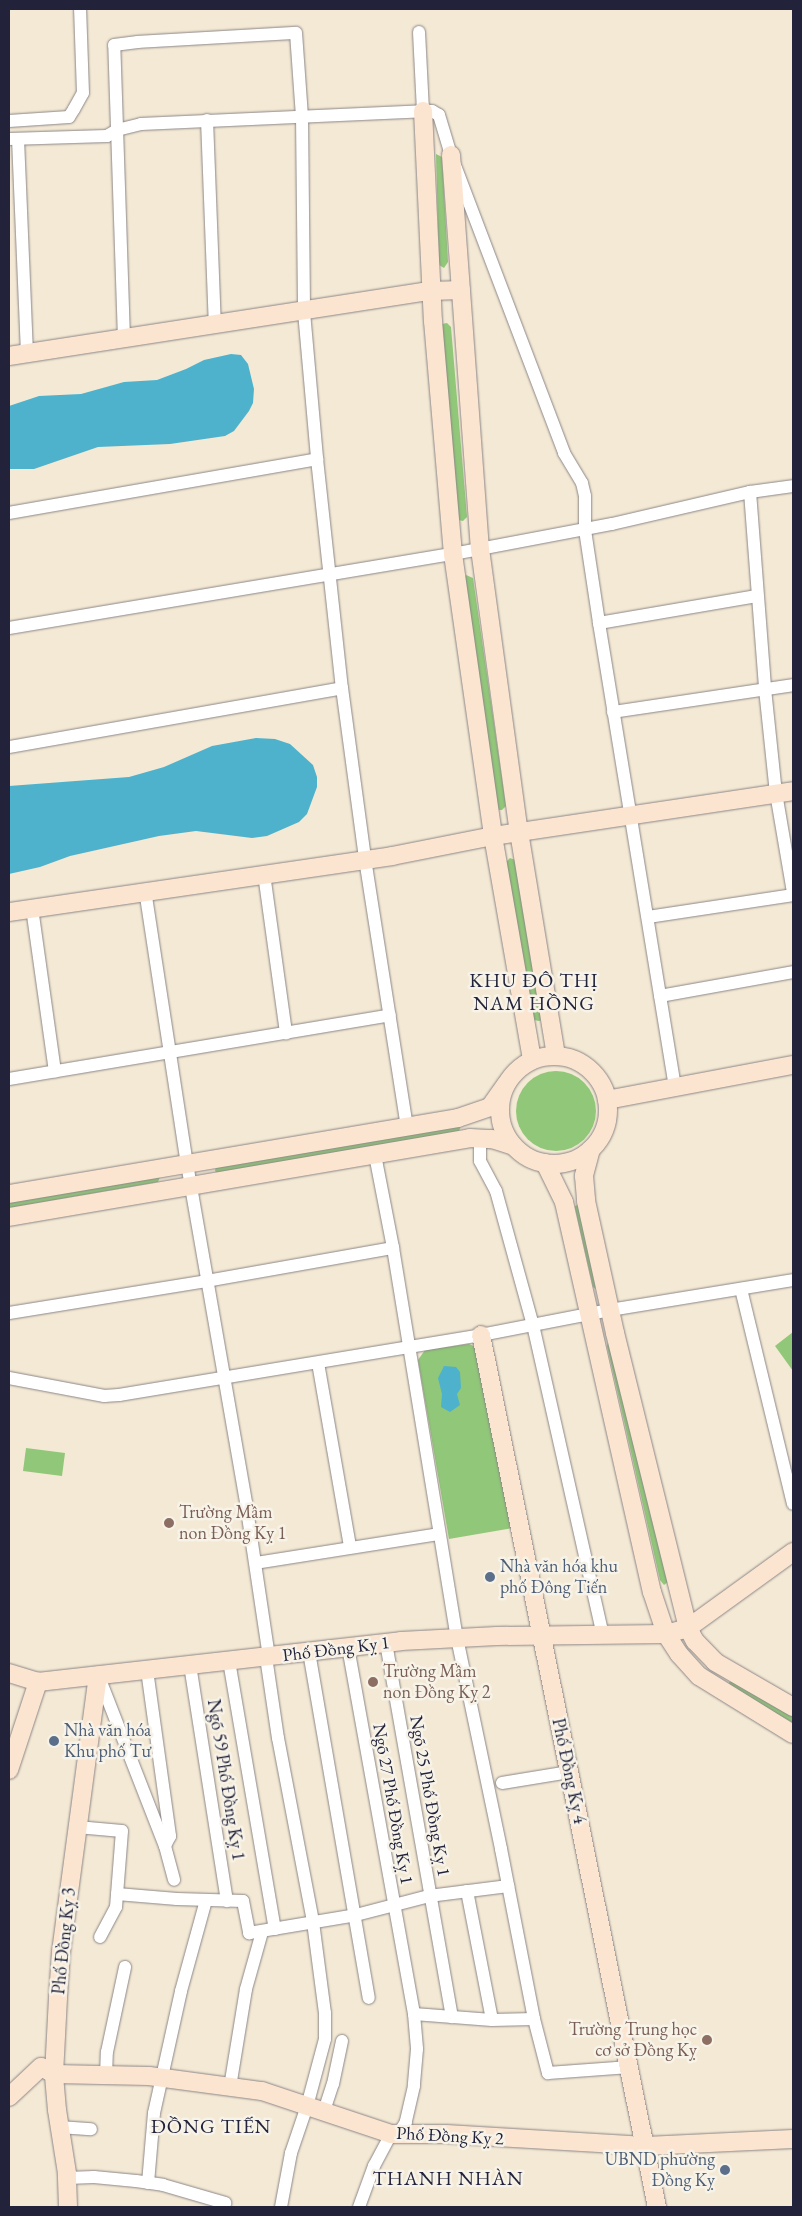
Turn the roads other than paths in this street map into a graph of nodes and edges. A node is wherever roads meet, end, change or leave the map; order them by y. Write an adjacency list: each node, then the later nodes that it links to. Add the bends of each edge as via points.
1 (80, 9): 6 (street, via 83,93 74,109 68,117)
2 (419, 32): 3 (street)
3 (423, 111): 4 (street); 9 (street, via 436,113 442,119); 11 (street)
4 (302, 116): 5 (street); 7 (street, via 296,34 138,42 114,45); 12 (street)
5 (207, 120): 7 (street, via 141,124); 13 (street)
6 (9, 121)
7 (116, 130): 8 (street, via 107,136); 14 (street)
8 (13, 139): 15 (street)
9 (451, 155): 10 (street); 21 (street, via 564,453 582,483)
10 (460, 290): 11 (street); 22 (street)
11 (431, 291): 12 (street); 23 (street)
12 (304, 312): 13 (street); 17 (street)
13 (215, 325): 14 (street)
14 (124, 339): 15 (street)
15 (27, 354): 16 (street)
16 (9, 356)
17 (317, 459): 20 (street); 24 (street)
18 (793, 486): 19 (street)
19 (750, 492): 21 (street); 25 (street)
20 (9, 513)
21 (585, 530): 22 (street); 26 (street)
22 (480, 549): 23 (street); 36 (street)
23 (453, 554): 24 (street); 37 (street)
24 (329, 575): 27 (street); 29 (street)
25 (757, 596): 26 (street); 30 (street)
26 (599, 623): 31 (street)
27 (9, 628)
28 (793, 685): 30 (street)
29 (342, 688): 32 (street); 38 (street)
30 (765, 689): 31 (street); 34 (street)
31 (613, 712): 35 (street)
32 (9, 747)
33 (793, 790): 34 (street)
34 (776, 793): 35 (street); 41 (street)
35 (630, 817): 36 (street); 44 (street)
36 (519, 832): 37 (street); 50 (street)
37 (493, 836): 38 (street); 51 (street)
38 (365, 859): 39 (street); 47 (street)
39 (264, 874): 40 (street); 48 (street)
40 (145, 890): 42 (street); 49 (street)
41 (793, 894): 44 (street)
42 (32, 908): 43 (street); 53 (street)
43 (9, 912)
44 (648, 917): 46 (street)
45 (793, 972): 46 (street)
46 (660, 996): 56 (street)
47 (390, 1016): 48 (street); 58 (street)
48 (286, 1033): 49 (street)
49 (169, 1052): 53 (street); 64 (street)
50 (556, 1055): 51 (street); 57 (street, via 587,1067 600,1082)
51 (532, 1060): 55 (street, via 517,1070)
52 (793, 1065): 56 (street)
53 (55, 1071): 54 (street)
54 (9, 1079)
55 (506, 1084): 58 (street, via 495,1102 484,1110 458,1118); 60 (street, via 500,1113 504,1130)
56 (675, 1088): 57 (street)
57 (607, 1100): 61 (street, via 605,1126)
58 (407, 1126): 64 (street)
59 (480, 1138): 60 (street, via 500,1140); 62 (street); 75 (street, via 480,1161 496,1191)
60 (513, 1146): 63 (street, via 528,1157)
61 (591, 1149): 63 (street, via 573,1160); 72 (street, via 585,1168 586,1199)
62 (376, 1155): 65 (street); 68 (street)
63 (545, 1163): 74 (street, via 564,1202)
64 (187, 1164): 65 (street); 66 (street)
65 (190, 1185): 67 (street); 70 (street)
66 (9, 1194)
67 (9, 1217)
68 (393, 1248): 70 (street); 77 (street)
69 (793, 1280): 71 (street)
70 (206, 1282): 73 (street); 80 (street)
71 (741, 1289): 72 (street); 81 (street)
72 (610, 1310): 74 (street); 86 (street)
73 (9, 1313)
74 (588, 1315): 75 (street); 87 (street, via 652,1592)
75 (533, 1325): 76 (street); 88 (street)
76 (481, 1335): 77 (street); 89 (street, Phố Đồng Kỵ 4)
77 (409, 1346): 78 (street); 82 (street)
78 (318, 1363): 80 (street); 83 (street)
79 (9, 1378): 80 (street, via 104,1396)
80 (223, 1379): 85 (street)
81 (793, 1504)
82 (439, 1534): 83 (street); 90 (street)
83 (350, 1547): 85 (street)
84 (793, 1552): 86 (street)
85 (256, 1563): 94 (street)
86 (688, 1628): 87 (street, Phố Đồng Kỵ 1); 101 (street, via 695,1641 715,1662)
87 (666, 1634): 88 (street, Phố Đồng Kỵ 1); 102 (street, via 699,1676)
88 (603, 1635): 89 (street, Phố Đồng Kỵ 1)
89 (543, 1636): 90 (street, Phố Đồng Kỵ 1); 104 (street, Phố Đồng Kỵ 4)
90 (457, 1638): 91 (street, Phố Đồng Kỵ 1); 109 (street)
91 (386, 1643): 92 (street, Phố Đồng Kỵ 1); 112 (street, Ngõ 25 Phố Đồng Kỵ 1)
92 (348, 1647): 93 (street, Phố Đồng Kỵ 1); 115 (street, Ngõ 27 Phố Đồng Kỵ 1)
93 (309, 1652): 94 (street, Phố Đồng Kỵ 1); 116 (street)
94 (267, 1657): 95 (street, Phố Đồng Kỵ 1); 117 (street, via 278,1738)
95 (230, 1661): 96 (street, Phố Đồng Kỵ 1); 118 (street)
96 (190, 1665): 97 (street, Phố Đồng Kỵ 1); 114 (street, Ngõ 59 Phố Đồng Kỵ 1)
97 (147, 1670): 99 (street, Phố Đồng Kỵ 1); 107 (street, via 170,1836)
98 (9, 1673): 100 (street, Phố Đồng Kỵ 1)
99 (98, 1675): 100 (street, Phố Đồng Kỵ 1); 106 (street, Phố Đồng Kỵ 3); 107 (street)
100 (38, 1682): 103 (street)
101 (793, 1707)
102 (793, 1734)
103 (9, 1770)
104 (569, 1772): 105 (street); 128 (street, Phố Đồng Kỵ 4)
105 (502, 1783)
106 (78, 1827): 111 (street, via 122,1831); 129 (street, Phố Đồng Kỵ 3, via 60,1962)
107 (165, 1846): 108 (street)
108 (174, 1880)
109 (508, 1886): 110 (street); 125 (street)
110 (467, 1891): 112 (street); 126 (street)
111 (117, 1894): 113 (street); 120 (street, via 116,1907)
112 (429, 1896): 115 (street); 124 (street, Ngõ 25 Phố Đồng Kỵ 1)
113 (206, 1900): 114 (street); 131 (street, via 181,1991)
114 (227, 1901): 119 (street, via 243,1901 248,1933)
115 (393, 1907): 116 (street); 123 (street, Ngõ 27 Phố Đồng Kỵ 1)
116 (356, 1915): 117 (street); 122 (street)
117 (313, 1922): 118 (street); 134 (street, via 325,2013 325,2038)
118 (275, 1929): 119 (street)
119 (262, 1932): 132 (street, via 246,1989)
120 (100, 1937)
121 (125, 1967): 130 (street, via 107,2052)
122 (369, 1998)
123 (414, 2014): 124 (street); 138 (street, Ngõ 27 Phố Đồng Kỵ 1, via 417,2049 414,2086 406,2122)
124 (452, 2017): 126 (street)
125 (534, 2019): 126 (street); 128 (street, via 548,2074)
126 (492, 2020)
127 (342, 2041): 135 (street)
128 (630, 2067): 140 (street, Phố Đồng Kỵ 4)
129 (54, 2074): 130 (street, Phố Đồng Kỵ 2); 133 (street, Phố Đồng Kỵ 2, via 41,2067); 136 (street, Phố Đồng Kỵ 3)
130 (106, 2076): 131 (street, Phố Đồng Kỵ 2)
131 (163, 2078): 132 (street, Phố Đồng Kỵ 2); 142 (street, via 154,2113)
132 (230, 2087): 134 (street, Phố Đồng Kỵ 2, via 262,2091)
133 (10, 2093)
134 (307, 2106): 135 (street, Phố Đồng Kỵ 2); 145 (street, via 291,2153)
135 (324, 2111): 138 (street, Phố Đồng Kỵ 2)
136 (60, 2127): 137 (street); 141 (street, Phố Đồng Kỵ 3)
137 (91, 2129)
138 (395, 2134): 140 (street, Phố Đồng Kỵ 2); 146 (street, Ngõ 27 Phố Đồng Kỵ 1, via 374,2166)
139 (793, 2139): 140 (street, Phố Đồng Kỵ 2)
140 (646, 2146): 147 (street, Phố Đồng Kỵ 4)
141 (67, 2178): 142 (street, via 94,2177); 144 (street, Phố Đồng Kỵ 3)
142 (148, 2183): 143 (street)
143 (225, 2203)
144 (68, 2207)
145 (281, 2207)
146 (359, 2207)
147 (657, 2207)

